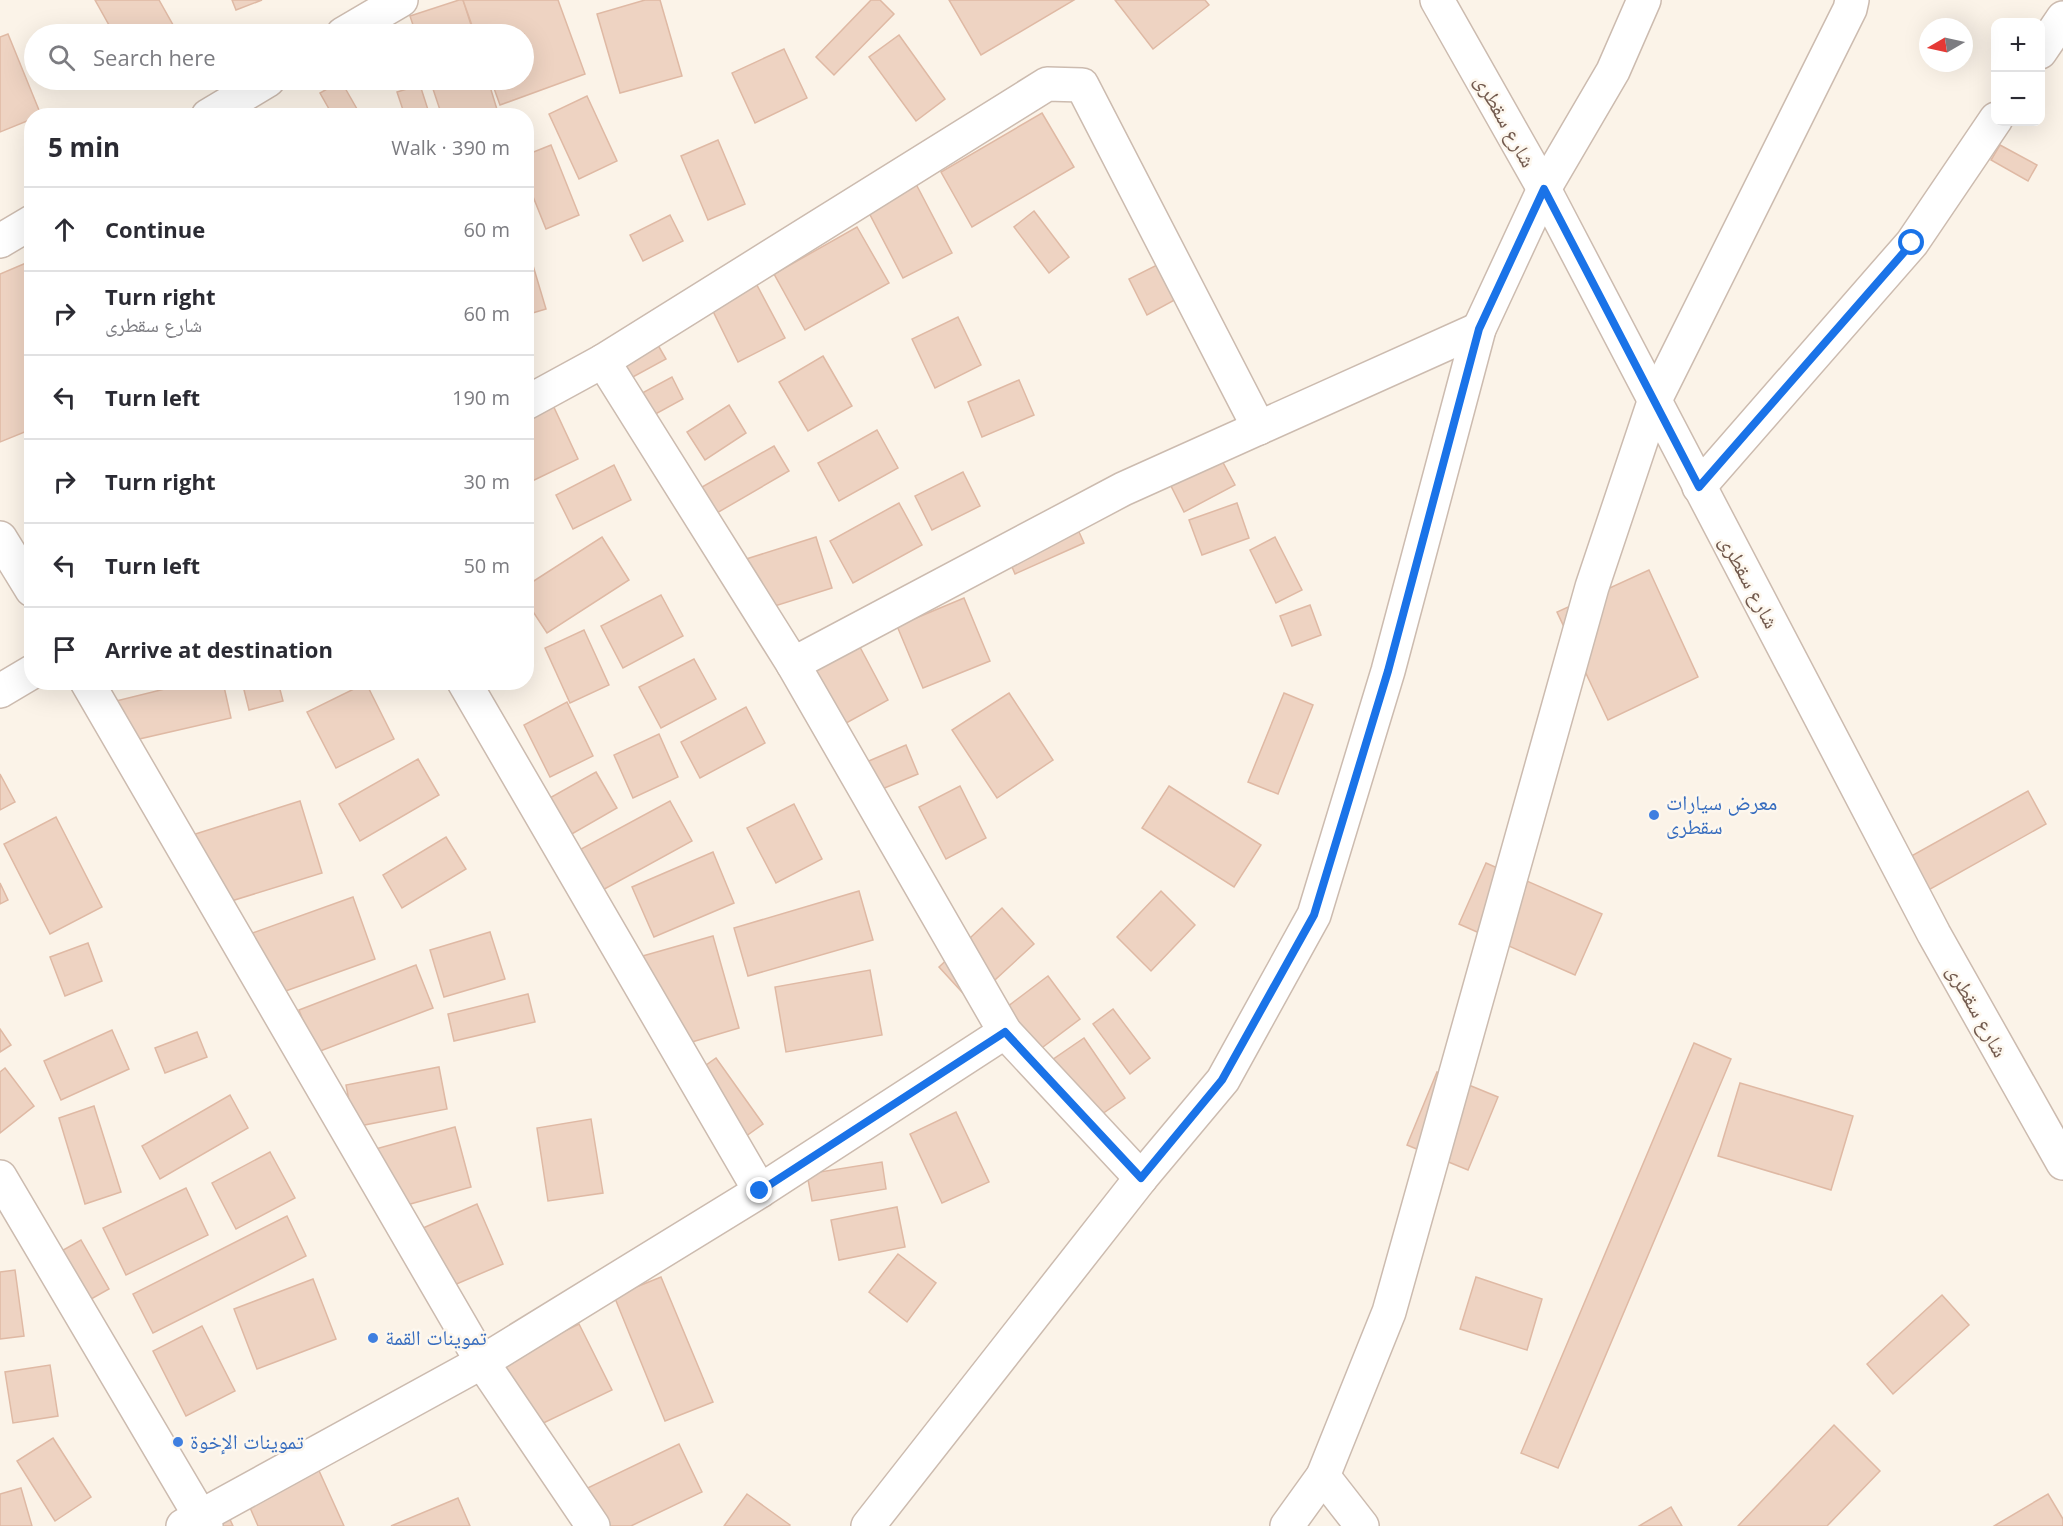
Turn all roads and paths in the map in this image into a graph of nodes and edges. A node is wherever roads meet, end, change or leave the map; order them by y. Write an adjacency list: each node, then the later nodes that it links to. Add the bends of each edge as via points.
1 (401, 0): 6 (street)
2 (1437, 0): 11 (street, شارع سقطرى)
3 (1644, 0): 11 (street, via 1613,71)
4 (1852, 0): 17 (street)
5 (2063, 18): 7 (street)
6 (360, 24)
7 (2045, 45)
8 (251, 90): 9 (street)
9 (221, 108)
10 (1991, 124): 19 (street, via 1912,243)
11 (1544, 189): 14 (street); 17 (street, شارع سقطرى)
12 (24, 227): 13 (street)
13 (0, 241)
14 (1479, 329): 18 (street); 30 (street, via 1388,671 1314,915 1222,1080)
15 (603, 361): 16 (street); 18 (street, via 1047,84 1082,85); 22 (street)
16 (534, 399)
17 (1654, 402): 19 (street, شارع سقطرى); 33 (street, via 1592,587 1389,1312)
18 (1259, 428): 22 (street, via 1123,489)
19 (1699, 487): 28 (street, شارع سقطرى, via 1934,934)
20 (0, 538): 21 (street)
21 (24, 577)
22 (793, 664): 27 (street)
23 (24, 677): 26 (street)
24 (92, 690): 32 (street)
25 (469, 690): 31 (street)
26 (0, 691)
27 (1005, 1032): 30 (street); 31 (street)
28 (2063, 1163)
29 (0, 1178): 34 (street)
30 (1141, 1178): 36 (street)
31 (760, 1191): 32 (street)
32 (482, 1362): 34 (street); 35 (street)
33 (1323, 1476): 37 (street); 38 (street)
34 (196, 1522)
35 (593, 1526)
36 (868, 1526)
37 (1287, 1526)
38 (1362, 1526)

